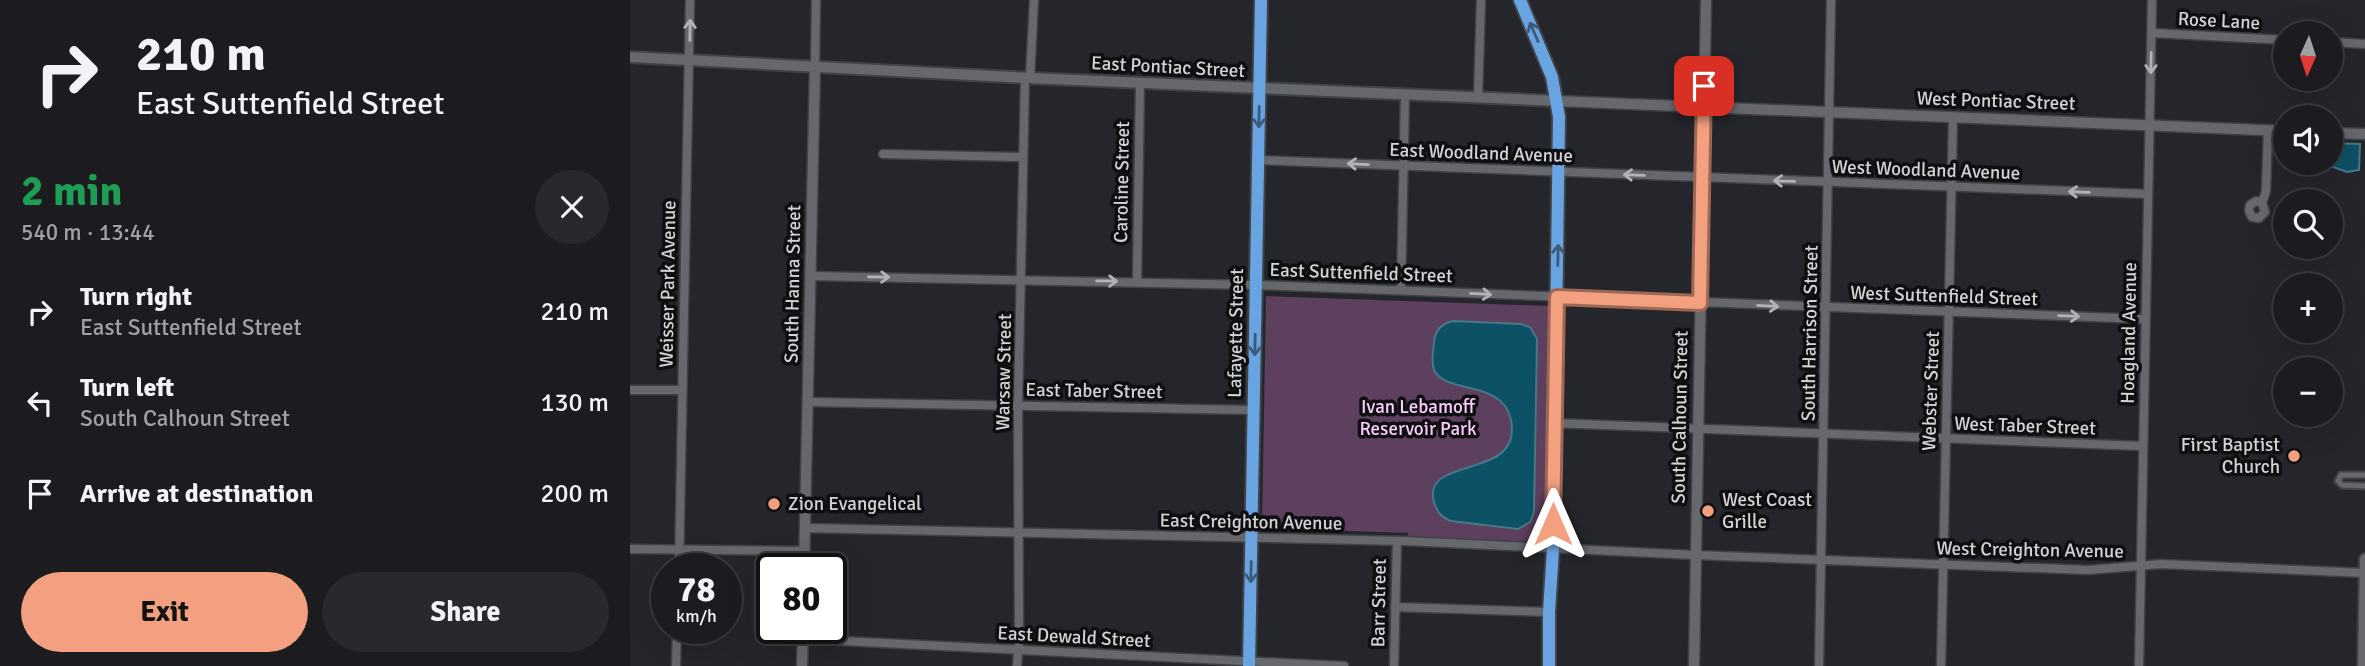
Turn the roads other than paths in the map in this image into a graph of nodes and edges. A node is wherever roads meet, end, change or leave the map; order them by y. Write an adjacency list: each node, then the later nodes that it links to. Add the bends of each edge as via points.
1 (690, 0): 15 (street, Weisser Park Avenue, one-way to 1)
2 (816, 0): 16 (street, South Hanna Street)
3 (1034, 0): 17 (street, Warsaw Street)
4 (1261, 0): 19 (highway, Lafayette Street)
5 (1481, 0): 21 (street)
6 (1521, 0): 22 (highway, one-way to 6)
7 (1706, 0): 23 (street, South Calhoun Street)
8 (1831, 0): 24 (street, South Harrison Street)
9 (2152, 0): 10 (street, Hoagland Avenue)
10 (2152, 33): 11 (street, Rose Lane); 26 (street, Hoagland Avenue, one-way to 26)
11 (2273, 39)
12 (2343, 43): 13 (street)
13 (2365, 44)
14 (630, 57): 15 (main road, East Pontiac Street)
15 (689, 60): 16 (main road, East Pontiac Street); 52 (street, Weisser Park Avenue)
16 (815, 66): 17 (main road, East Pontiac Street); 41 (street, South Hanna Street)
17 (1028, 78): 18 (main road, East Pontiac Street); 32 (street, Warsaw Street)
18 (1140, 83): 19 (main road, East Pontiac Street); 43 (street, Caroline Street)
19 (1259, 89): 20 (main road, East Pontiac Street); 33 (highway, Lafayette Street, one-way to 33)
20 (1405, 95): 21 (main road, East Pontiac Street); 34 (street)
21 (1478, 98): 22 (main road, East Pontiac Street)
22 (1558, 101): 23 (street, East Pontiac Street); 35 (highway)
23 (1704, 106): 24 (street, West Pontiac Street); 36 (street, South Calhoun Street)
24 (1830, 112): 25 (street, West Pontiac Street); 37 (street, South Harrison Street)
25 (1953, 117): 26 (street, West Pontiac Street); 38 (street, Webster Street)
26 (2150, 125): 27 (street, West Pontiac Street); 39 (street, Hoagland Avenue)
27 (2268, 130): 28 (street, West Pontiac Street); 40 (street)
28 (2273, 130)
29 (2343, 133): 30 (street)
30 (2365, 134)
31 (883, 154): 32 (street)
32 (1022, 157): 42 (street, Warsaw Street)
33 (1258, 160): 34 (street, East Woodland Avenue, one-way to 33); 44 (highway, Lafayette Street)
34 (1404, 166): 35 (street, East Woodland Avenue); 45 (street)
35 (1559, 172): 36 (street, East Woodland Avenue, one-way to 35); 46 (highway, one-way to 35)
36 (1702, 178): 37 (street, West Woodland Avenue, one-way to 36); 47 (street, South Calhoun Street)
37 (1828, 182): 38 (street, West Woodland Avenue); 48 (street, South Harrison Street)
38 (1951, 187): 39 (street, West Woodland Avenue, one-way to 38); 49 (street, Webster Street)
39 (2148, 194): 50 (street, Hoagland Avenue)
40 (2262, 203)
41 (811, 276): 42 (street, East Suttenfield Street, one-way to 42); 53 (street, South Hanna Street)
42 (1021, 280): 43 (street, East Suttenfield Street, one-way to 43); 54 (street, Warsaw Street)
43 (1137, 282): 44 (street, East Suttenfield Street)
44 (1256, 285): 45 (street, East Suttenfield Street); 55 (highway, Lafayette Street, one-way to 55)
45 (1401, 290): 46 (street, East Suttenfield Street, one-way to 46)
46 (1557, 297): 47 (street, East Suttenfield Street); 56 (highway)
47 (1700, 303): 48 (street, West Suttenfield Street, one-way to 48); 57 (street, South Calhoun Street)
48 (1826, 309): 49 (street, West Suttenfield Street); 58 (street, South Harrison Street)
49 (1948, 312): 50 (street, West Suttenfield Street, one-way to 50); 59 (street, Webster Street)
50 (2145, 319): 60 (street, Hoagland Avenue)
51 (630, 390): 52 (street)
52 (681, 390): 69 (street, Weisser Park Avenue)
53 (808, 402): 54 (street, East Taber Street); 63 (street, South Hanna Street)
54 (1018, 406): 55 (street, East Taber Street); 64 (street, Warsaw Street)
55 (1253, 410): 65 (highway, Lafayette Street)
56 (1553, 423): 57 (street); 67 (highway)
57 (1697, 429): 58 (street, West Taber Street); 72 (street, South Calhoun Street)
58 (1824, 434): 59 (street, West Taber Street); 74 (street, South Harrison Street)
59 (1945, 438): 60 (street, West Taber Street); 75 (street, Webster Street)
60 (2142, 446): 76 (street, Hoagland Avenue)
61 (2365, 475): 62 (street, via 2341,475 2338,481)
62 (2365, 486)
63 (806, 528): 64 (street, East Creighton Avenue); 70 (street, South Hanna Street)
64 (1018, 532): 65 (street, East Creighton Avenue); 83 (street, Warsaw Street)
65 (1252, 538): 66 (street, East Creighton Avenue); 84 (highway, Lafayette Street, one-way to 84)
66 (1397, 541): 67 (street, East Creighton Avenue); 78 (street, Barr Street)
67 (1553, 549): 72 (street, East Creighton Avenue); 79 (highway)
68 (630, 550): 69 (street)
69 (680, 550): 70 (street); 71 (street, Weisser Park Avenue)
70 (805, 551)
71 (680, 553)
72 (1695, 555): 74 (street, West Creighton Avenue); 91 (street, South Calhoun Street)
73 (2365, 559): 77 (main road)
74 (1821, 560): 75 (street, West Creighton Avenue); 92 (street, South Harrison Street)
75 (1942, 565): 76 (street, West Creighton Avenue, via 2088,570); 93 (street, Webster Street)
76 (2140, 567): 77 (street, West Creighton Avenue, via 2172,564); 94 (street, Hoagland Avenue)
77 (2365, 573): 95 (main road)
78 (1395, 607): 79 (street); 89 (street, Barr Street)
79 (1549, 612): 90 (highway)
80 (847, 637): 83 (street, East Dewald Street)
81 (677, 644): 85 (street)
82 (803, 644): 86 (street)
83 (1018, 650): 84 (street, East Dewald Street); 87 (street, Warsaw Street)
84 (1249, 664): 88 (street, East Dewald Street)
85 (676, 666)
86 (802, 666)
87 (1017, 666)
88 (1344, 666)
89 (1394, 666)
90 (1549, 666)
91 (1694, 666)
92 (1819, 666)
93 (1941, 666)
94 (2139, 666)
95 (2363, 666)

